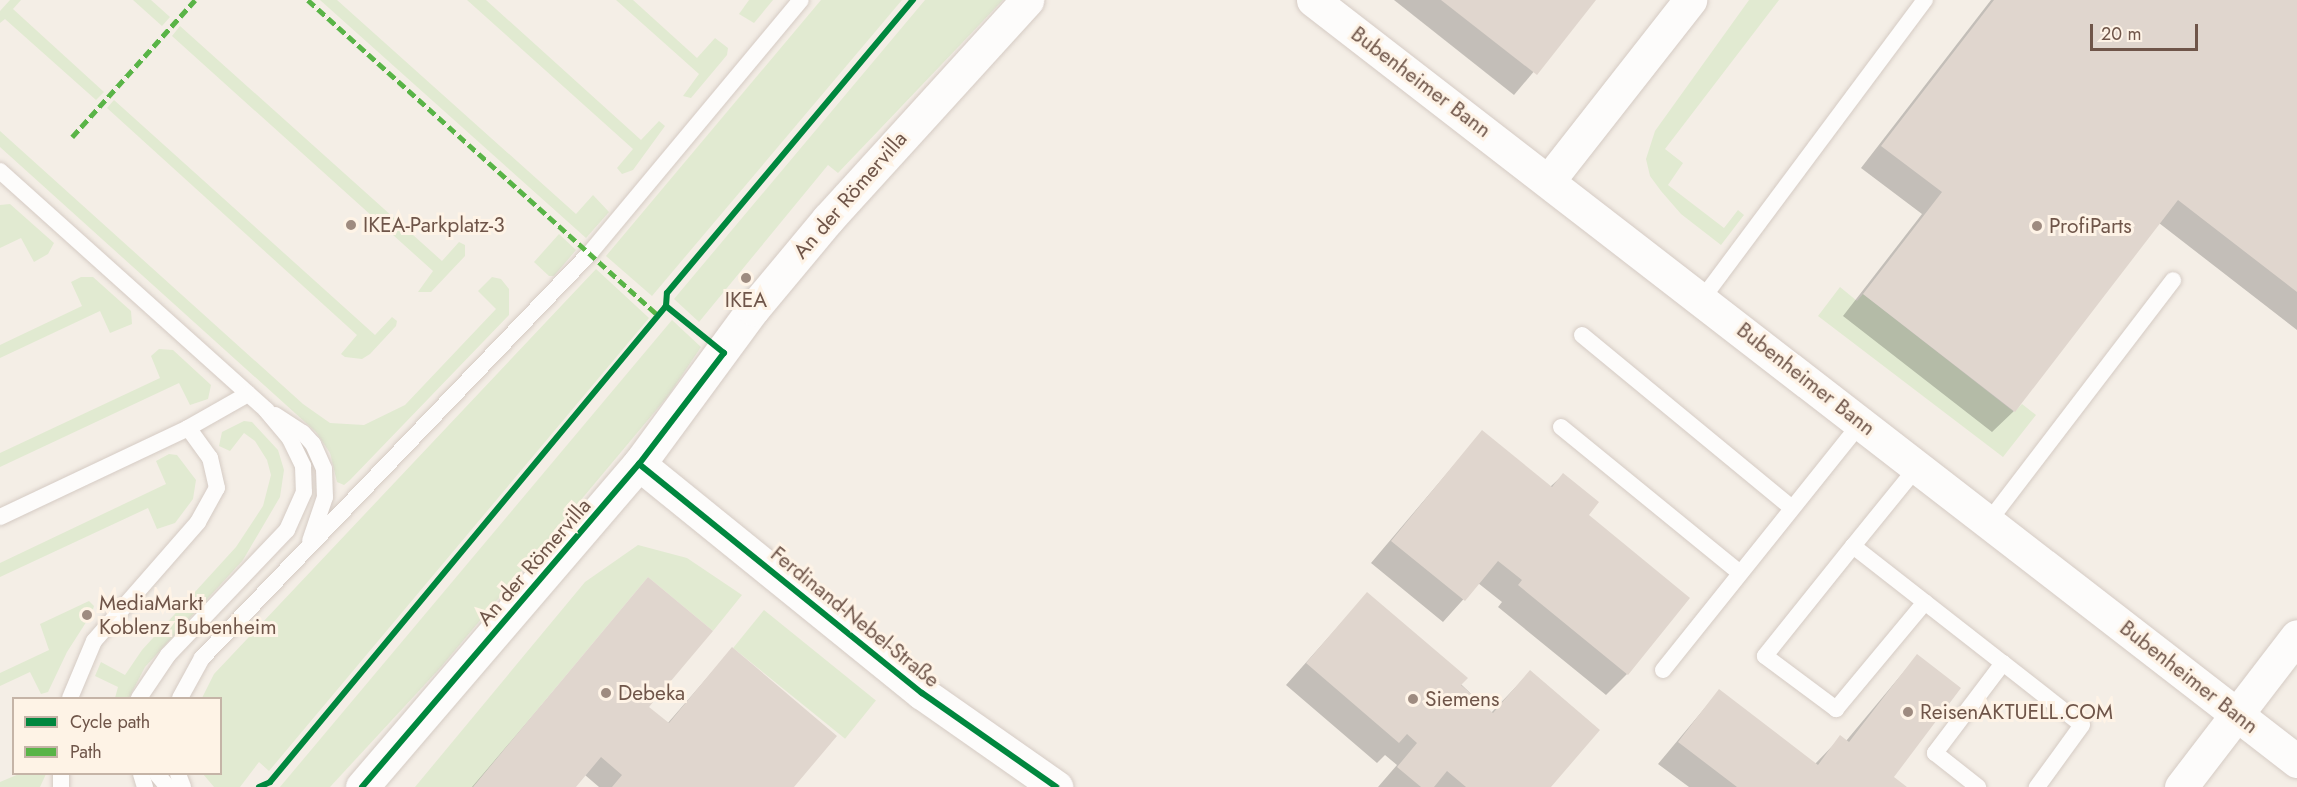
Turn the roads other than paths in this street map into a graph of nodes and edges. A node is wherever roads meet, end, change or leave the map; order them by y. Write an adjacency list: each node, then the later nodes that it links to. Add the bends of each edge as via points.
1 (801, 0): 22 (lane, via 590,253)
2 (1027, 0): 16 (street, An der Römervilla, via 828,219 753,309)
3 (1312, 0): 7 (street, Bubenheimer Bann)
4 (1690, 0): 7 (street)
5 (1925, 0): 9 (lane)
6 (0, 171): 11 (lane)
7 (1549, 180): 9 (street, Bubenheimer Bann)
8 (2174, 280): 20 (lane)
9 (1702, 299): 13 (street, Bubenheimer Bann)
10 (1582, 335): 18 (lane)
11 (248, 394): 12 (lane); 15 (lane)
12 (266, 410): 22 (lane, via 303,433 313,444 324,469 325,497); 29 (lane, via 290,440 303,466 304,492 294,519 279,541 168,655)
13 (1861, 423): 17 (street, Bubenheimer Bann); 18 (lane)
14 (1561, 427): 23 (lane)
15 (188, 428): 19 (lane); 28 (lane, via 210,458 217,488 198,522 94,641)
16 (639, 464): 35 (street, An der Römervilla); 36 (street, Ferdinand-Nebel-Straße, via 922,693)
17 (1918, 466): 20 (street, Bubenheimer Bann); 21 (lane)
18 (1792, 508): 23 (lane)
19 (0, 517)
20 (1989, 521): 31 (street, Bubenheimer Bann)
21 (1853, 546): 24 (lane); 24 (lane, via 1765,656 1836,709)
22 (303, 556): 30 (lane, via 201,658)
23 (1740, 573): 27 (lane)
24 (1924, 602): 26 (lane)
25 (2297, 636): 31 (street)
26 (2003, 663): 37 (lane, via 1935,753); 38 (lane, via 2082,725)
27 (1663, 670)
28 (71, 697)
29 (140, 697)
30 (181, 697)
31 (2236, 714): 32 (street, Bubenheimer Bann); 39 (street)
32 (2297, 761)
33 (158, 775): 34 (lane)
34 (168, 787)
35 (362, 787)
36 (1056, 787)
37 (1978, 787)
38 (2037, 787)
39 (2181, 787)

